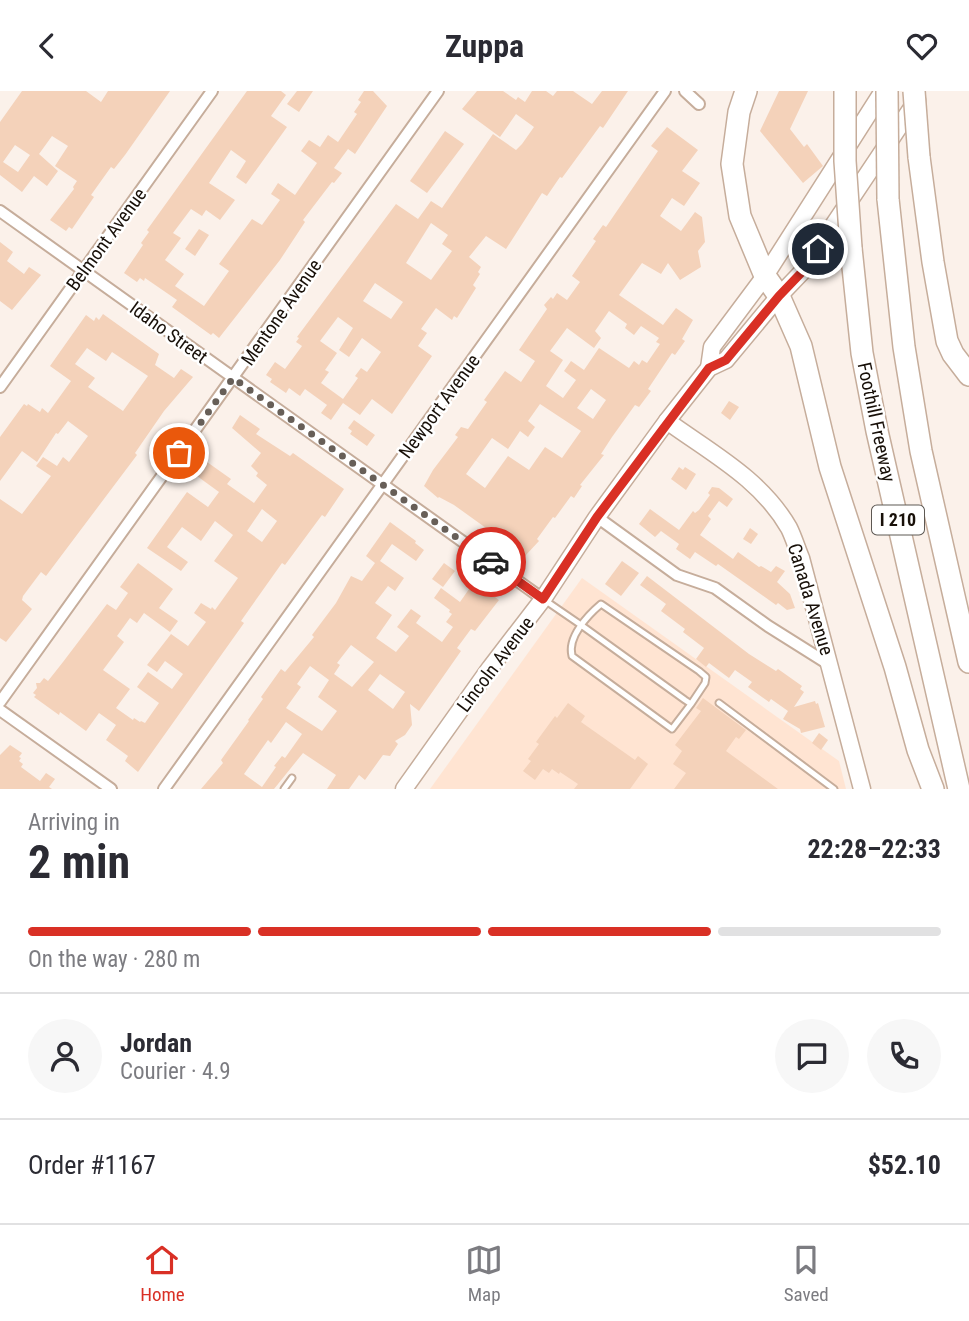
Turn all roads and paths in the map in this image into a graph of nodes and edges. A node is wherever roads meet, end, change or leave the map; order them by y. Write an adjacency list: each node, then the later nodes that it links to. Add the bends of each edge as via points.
1 (212, 91): 12 (street, Belmont Avenue)
2 (438, 91): 17 (street, Mentone Avenue)
3 (665, 91): 20 (street, Newport Avenue)
4 (685, 91): 10 (street)
5 (746, 91): 13 (highway, via 732,164 740,216)
6 (845, 91): 38 (highway, Foothill Freeway / I 210, bridge, via 845,161 862,352)
7 (885, 91): 13 (main road, Lincoln Avenue); 24 (highway, Foothill Freeway / I 210, bridge, via 888,199 904,347)
8 (914, 91): 16 (highway, bridge, via 929,238 947,341)
9 (923, 91): 14 (main road, Lincoln Avenue, via 802,272)
10 (699, 104)
11 (0, 211): 12 (street, Idaho Street)
12 (83, 270): 17 (street, Idaho Street); 18 (street, Belmont Avenue)
13 (765, 276): 14 (highway); 15 (main road, Lincoln Avenue, via 712,347)
14 (779, 296): 15 (main road, Lincoln Avenue, via 726,360); 37 (highway, via 800,346 830,467)
15 (709, 368): 19 (main road, Lincoln Avenue)
16 (969, 375)
17 (233, 378): 20 (street, Idaho Street); 26 (street, Mentone Avenue)
18 (0, 387)
19 (667, 421): 21 (main road, Lincoln Avenue); 25 (main road, Canada Avenue, via 755,485 773,505 801,558)
20 (383, 484): 22 (street, Idaho Street); 32 (street, Newport Avenue)
21 (597, 517): 22 (main road, Lincoln Avenue); 25 (street, via 677,576 715,588)
22 (543, 599): 23 (lane); 34 (main road, Lincoln Avenue)
23 (581, 625): 27 (lane); 27 (lane, via 601,604 668,649 706,677); 27 (lane, via 570,646 572,656 672,729)
24 (969, 662)
25 (830, 665): 36 (main road, Canada Avenue)
26 (0, 702)
27 (691, 703)
28 (719, 703): 35 (lane)
29 (0, 710): 31 (street)
30 (292, 778): 33 (lane)
31 (111, 789)
32 (164, 789)
33 (284, 789)
34 (404, 789)
35 (834, 789)
36 (862, 789)
37 (933, 789)
38 (959, 789)

